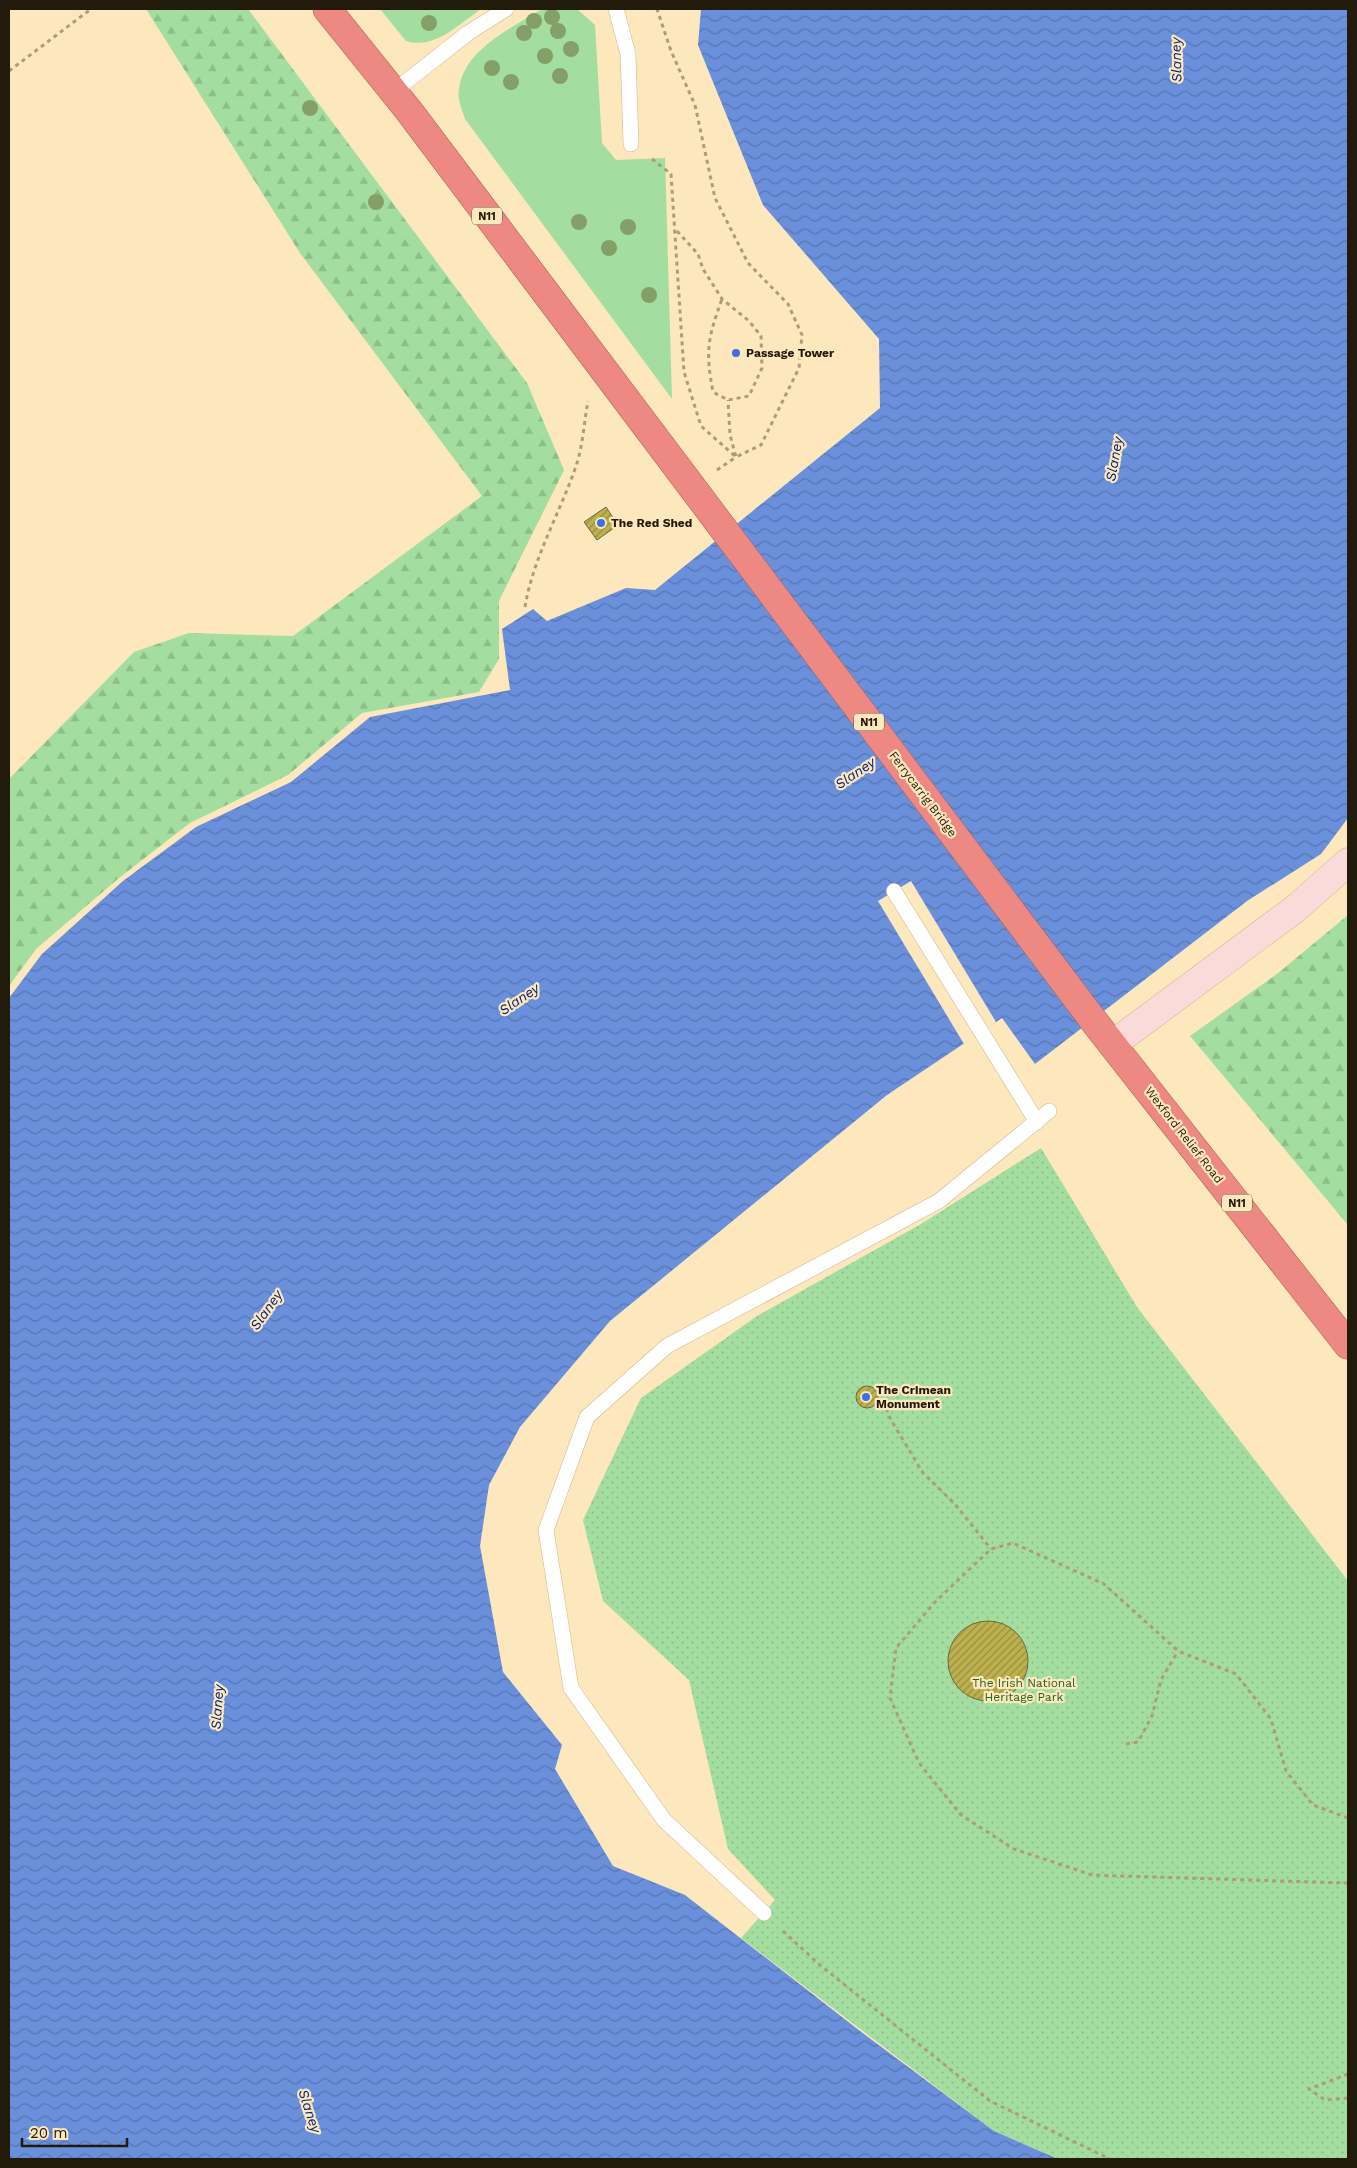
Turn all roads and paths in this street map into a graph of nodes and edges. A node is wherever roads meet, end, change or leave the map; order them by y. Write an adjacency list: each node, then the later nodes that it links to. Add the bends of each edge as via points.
1 (91, 9): 6 (path)
2 (327, 9): 7 (highway, N11)
3 (506, 9): 7 (lane, via 468,33)
4 (616, 9): 8 (lane, via 628,54)
5 (657, 9): 13 (path, via 695,105 715,198 748,263 788,304 802,335 799,368 761,445)
6 (9, 71)
7 (393, 92): 11 (highway, N11)
8 (631, 144): 9 (path, via 672,174)
9 (676, 230): 10 (path, via 698,254 703,269); 13 (path, via 684,372 701,426)
10 (722, 299): 12 (path, via 709,334 707,363 713,392); 12 (path, via 749,321 761,336 762,368 749,396)
11 (595, 359): 14 (path, via 577,463 544,546); 17 (highway, Ferrycarrig Bridge / N11)
12 (728, 400): 13 (path, via 730,435)
13 (736, 457)
14 (525, 607)
15 (1348, 862): 18 (main road, via 1295,909)
16 (894, 891): 20 (lane)
17 (1093, 1020): 18 (highway, Wexford Relief Road / N11)
18 (1113, 1044): 21 (highway, Wexford Relief Road / N11)
19 (1050, 1111): 20 (lane)
20 (1037, 1122): 28 (lane, via 939,1200 666,1346 587,1417 546,1530 571,1688 664,1820)
21 (1348, 1345)
22 (883, 1401): 23 (path, via 923,1473 954,1503)
23 (991, 1549): 24 (path, via 1014,1543 1104,1584); 27 (path, via 935,1602 896,1648 890,1698 919,1763 961,1815 1014,1849 1092,1875)
24 (1178, 1651): 25 (path, via 1161,1680 1152,1716 1138,1742); 26 (path, via 1236,1674 1271,1720 1286,1771 1314,1805)
25 (1126, 1744)
26 (1348, 1818)
27 (1348, 1883)
28 (764, 1913): 31 (path, via 821,1966 990,2102)
29 (1348, 2074): 30 (path, via 1309,2089 1325,2100)
30 (1348, 2098)
31 (1110, 2159)

